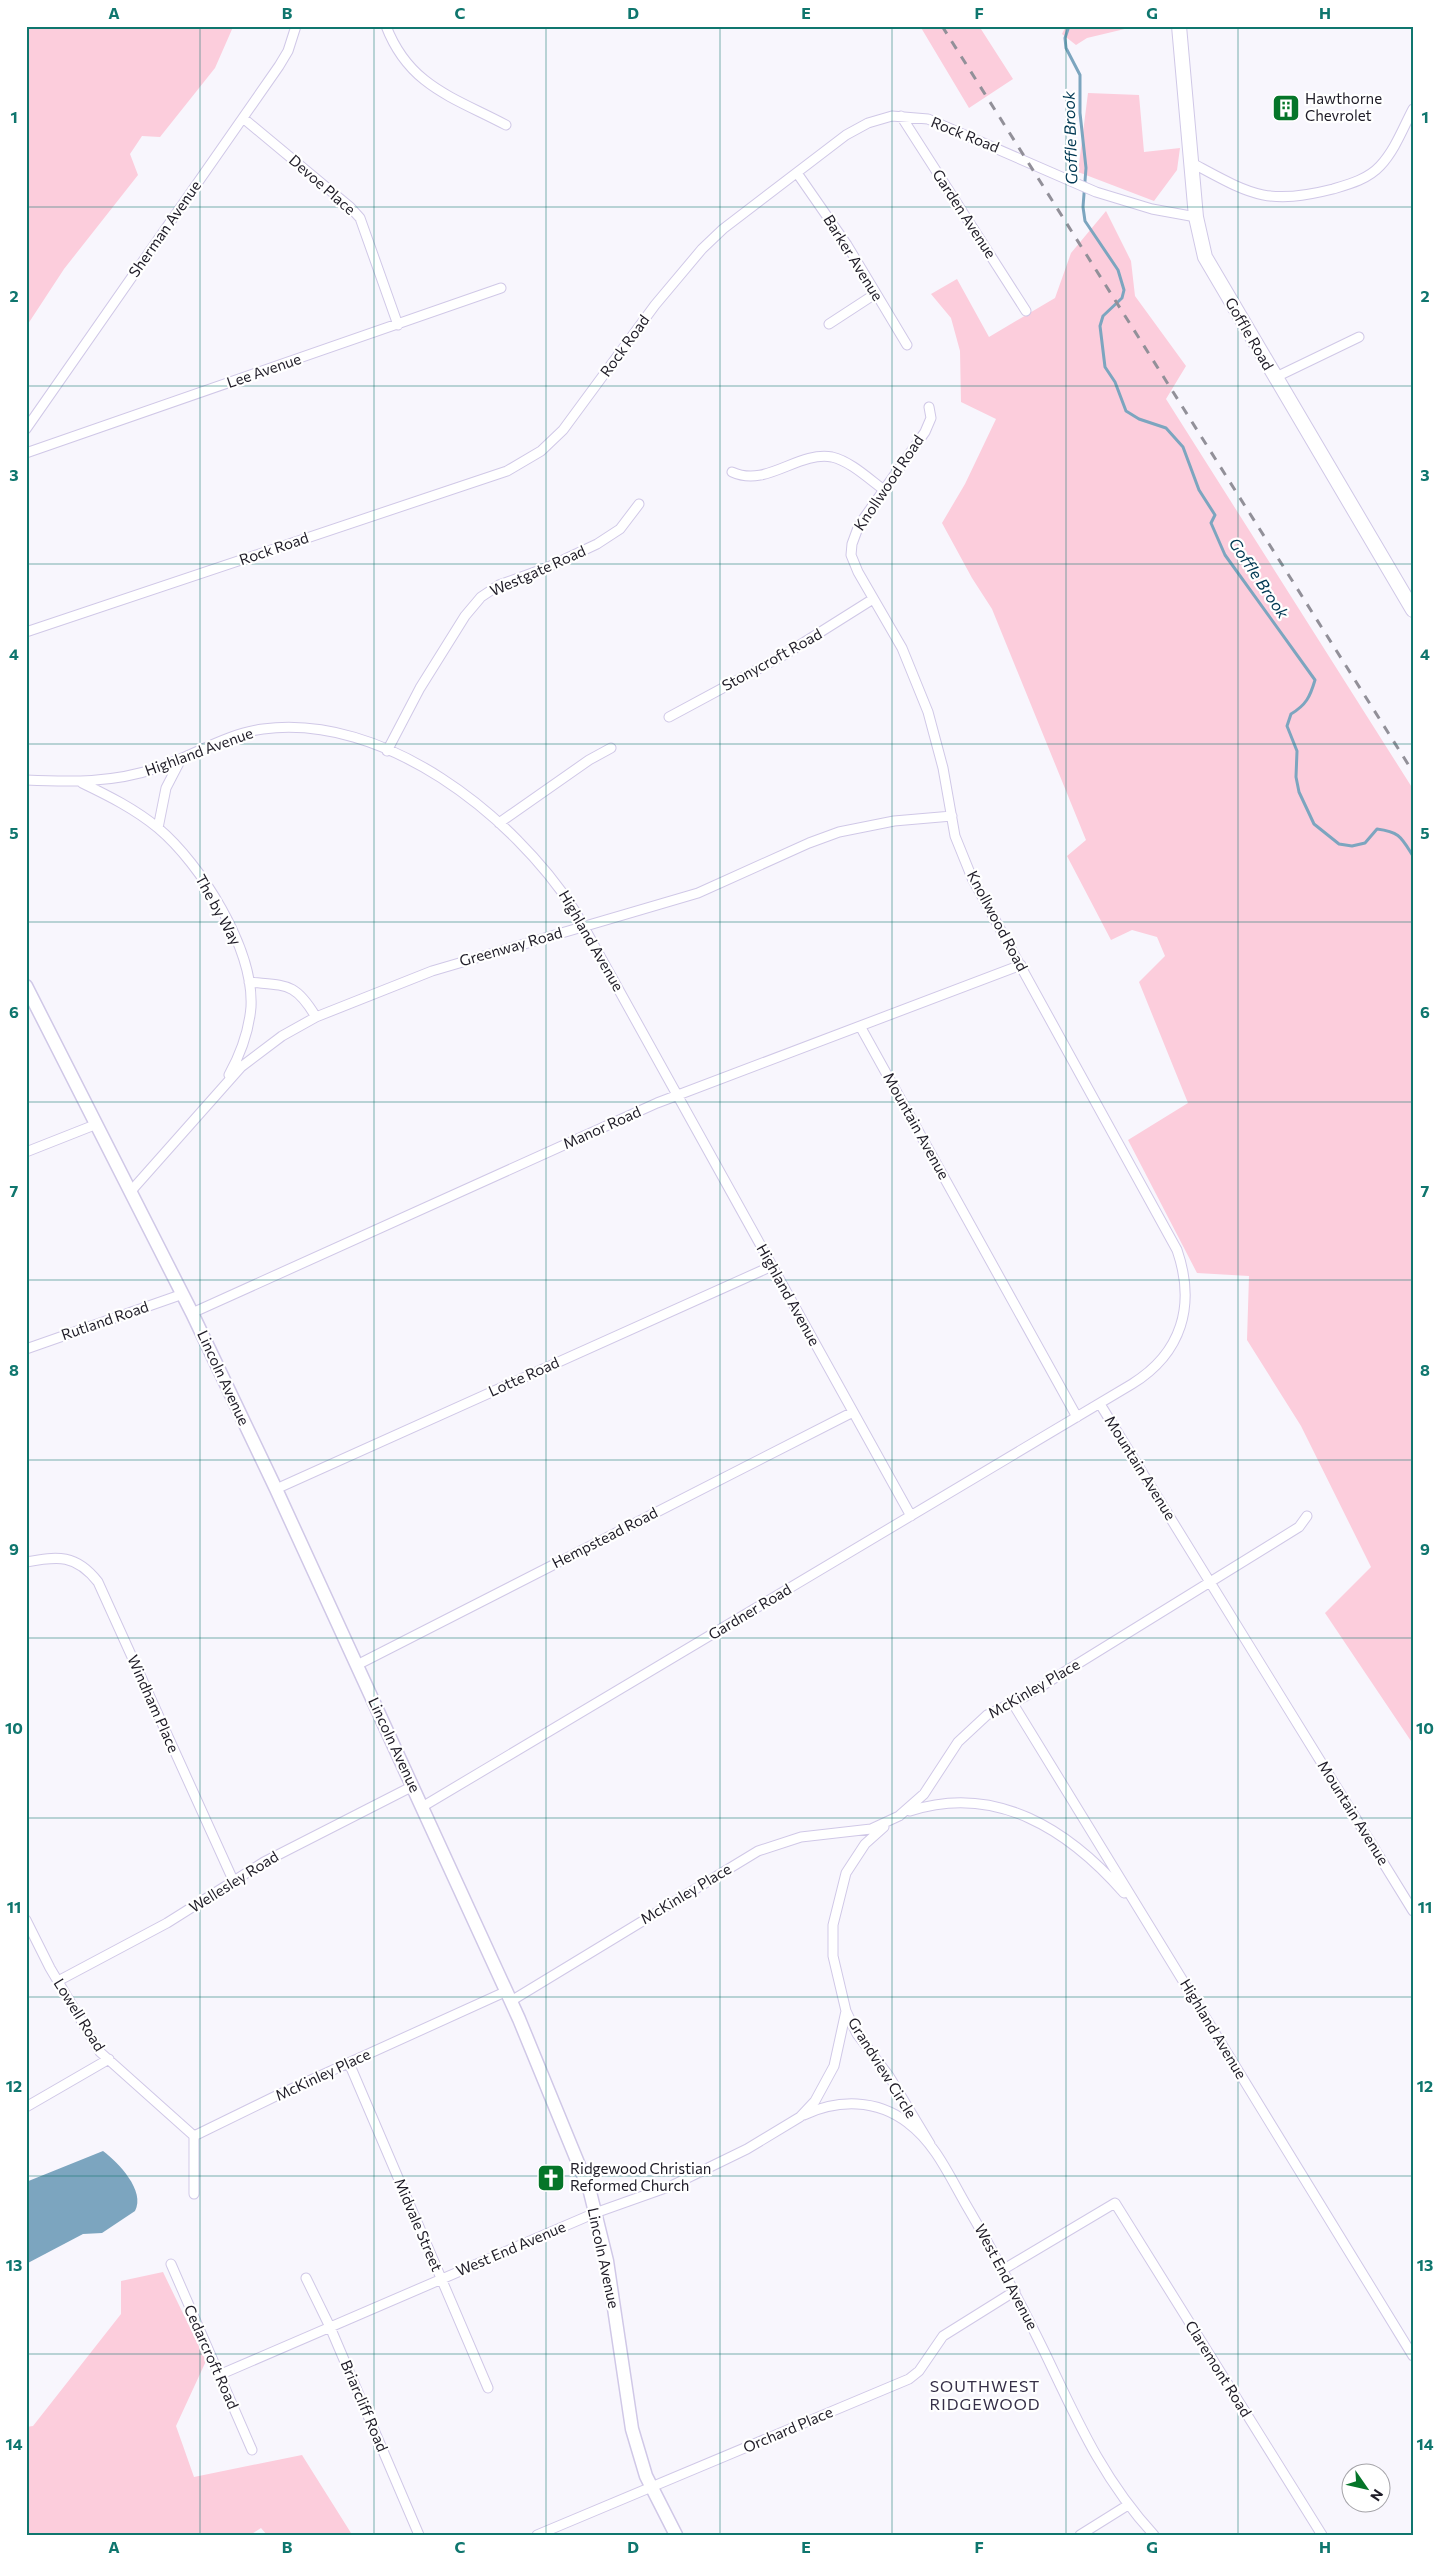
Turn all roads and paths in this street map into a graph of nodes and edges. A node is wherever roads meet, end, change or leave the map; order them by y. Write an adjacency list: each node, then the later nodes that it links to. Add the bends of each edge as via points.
1 (296, 26): 6 (street, Sherman Avenue, via 288,51)
2 (386, 26): 7 (street, via 398,53 419,77)
3 (1179, 26): 8 (main road, Goffle Road)
4 (1413, 109): 8 (street, via 1392,149 1367,177 1304,196 1260,195)
5 (901, 116): 9 (street, Rock Road, via 880,118 856,128); 10 (street, Rock Road, via 937,122 1118,199); 13 (street, Garden Avenue)
6 (243, 118): 15 (street, Devoe Place, via 360,218); 20 (street, Sherman Avenue)
7 (506, 124)
8 (1192, 163): 10 (main road, Goffle Road)
9 (797, 172): 12 (street, Barker Avenue, via 847,245); 27 (street, Rock Road, via 723,229 686,267 563,430 532,458 506,471)
10 (1196, 217): 18 (main road, Goffle Road, via 1205,257)
11 (501, 288): 15 (street, Lee Avenue)
12 (875, 294): 14 (street); 17 (street, Barker Avenue)
13 (1026, 311)
14 (829, 324)
15 (398, 325): 21 (street, Lee Avenue)
16 (1359, 337): 18 (street)
17 (907, 345)
18 (1274, 378): 26 (main road, Goffle Road)
19 (929, 407): 23 (street, Knollwood Road, via 931,418 924,432)
20 (26, 429)
21 (26, 453)
22 (732, 472): 23 (street, via 741,476 760,476 810,460 832,457 848,464)
23 (884, 490): 25 (street, Knollwood Road, via 859,525 851,549 858,572)
24 (639, 504): 30 (street, Westgate Road, via 620,529 597,544 499,585 481,597 465,616 420,688)
25 (874, 599): 28 (street, Stonycroft Road, via 784,655); 34 (street, Knollwood Road, via 902,648 928,712)
26 (1413, 610)
27 (26, 632)
28 (668, 716)
29 (611, 748): 35 (street)
30 (387, 751): 31 (street, Highland Avenue, via 348,736 289,727 234,736); 35 (street, Highland Avenue, via 436,776)
31 (181, 759): 33 (street, Highland Avenue, via 129,776); 36 (street, via 166,788)
32 (26, 780): 33 (street, Highland Avenue)
33 (81, 783): 36 (street, The by Way, via 111,797)
34 (952, 816): 37 (street, Greenway Road, via 894,821 839,832 698,893); 38 (street, Knollwood Road, via 955,836 972,878)
35 (499, 823): 37 (street, Highland Avenue, via 548,873)
36 (158, 828): 39 (street, The by Way, via 187,859 217,903 239,946)
37 (584, 926): 41 (street, Greenway Road, via 432,971); 44 (street, Highland Avenue)
38 (1020, 965): 42 (street, Manor Road); 52 (street, Knollwood Road, via 1177,1250 1184,1274 1183,1318 1172,1347 1147,1375)
39 (249, 982): 41 (street, via 288,986 303,995); 43 (street, The by Way, via 251,1006 246,1031 232,1070)
40 (26, 986): 45 (main road, Lincoln Avenue)
41 (316, 1017): 43 (street, Greenway Road, via 261,1050)
42 (860, 1026): 44 (street, Manor Road); 54 (street, Mountain Avenue)
43 (221, 1089): 47 (street, Greenway Road)
44 (678, 1095): 48 (street, Highland Avenue); 50 (street, Manor Road)
45 (97, 1124): 46 (street); 47 (main road, Lincoln Avenue)
46 (26, 1152)
47 (131, 1191): 49 (main road, Lincoln Avenue)
48 (772, 1266): 53 (street, Highland Avenue); 55 (street, Lotte Road)
49 (183, 1294): 50 (main road, Lincoln Avenue); 51 (street, Rutland Road)
50 (192, 1313): 55 (main road, Lincoln Avenue)
51 (26, 1349)
52 (1100, 1404): 54 (street, Mountain Avenue); 59 (street, Mountain Avenue)
53 (853, 1412): 56 (street, Highland Avenue); 60 (street, Hempstead Road)
54 (1077, 1417): 56 (street, Gardner Road)
55 (276, 1489): 60 (main road, Lincoln Avenue)
56 (911, 1516): 63 (street, Gardner Road)
57 (1307, 1516): 59 (street, McKinley Place, via 1299,1527)
58 (26, 1562): 65 (street, Windham Place, via 46,1558 71,1560 90,1572 98,1582)
59 (1211, 1582): 61 (street, McKinley Place, via 1024,1698); 66 (street, Mountain Avenue)
60 (357, 1665): 62 (main road, Lincoln Avenue)
61 (1012, 1702): 64 (street, McKinley Place, via 987,1715 958,1742 924,1794); 67 (street, Highland Avenue)
62 (413, 1786): 63 (main road, Lincoln Avenue); 65 (street, Wellesley Road)
63 (422, 1807): 70 (main road, Lincoln Avenue)
64 (899, 1816): 67 (street, Grandview Circle, via 935,1805 981,1804 1006,1808 1033,1819 1084,1852); 70 (street, McKinley Place, via 872,1829 801,1837 758,1851); 71 (street, Grandview Circle, via 875,1834 857,1854 846,1872 836,1906 833,1956)
65 (232, 1880): 69 (street, Wellesley Road, via 167,1923)
66 (1413, 1911)
67 (1141, 1912): 86 (street, Highland Avenue)
68 (26, 1920): 69 (street, Lowell Road)
69 (58, 1981): 72 (street, Lowell Road, via 100,2052)
70 (509, 1996): 73 (street, McKinley Place); 79 (main road, Lincoln Avenue, via 576,2158)
71 (846, 2011): 75 (street, West End Avenue, via 834,2066 824,2089); 77 (street, Grandview Circle, via 857,2034 889,2076)
72 (109, 2059): 74 (street); 76 (street, Lowell Road)
73 (349, 2063): 76 (street, McKinley Place); 83 (street, Midvale Street)
74 (26, 2107)
75 (800, 2117): 77 (street, West End Avenue, via 833,2105 866,2104 908,2122); 79 (street, West End Avenue, via 706,2170 647,2196)
76 (194, 2136): 78 (street)
77 (930, 2144): 81 (street, West End Avenue)
78 (194, 2194)
79 (595, 2213): 83 (street, West End Avenue); 90 (main road, Lincoln Avenue, via 607,2261 632,2429)
80 (171, 2264): 87 (street, Cedarcroft Road)
81 (1004, 2269): 84 (street, West End Avenue); 97 (street, Claremont Road, via 1115,2203)
82 (306, 2278): 85 (street, Briarcliff Road)
83 (441, 2278): 85 (street, West End Avenue); 88 (street, Midvale Street)
84 (1015, 2291): 90 (street, Orchard Place, via 943,2336 910,2379); 91 (street, West End Avenue, via 1094,2455)
85 (330, 2327): 87 (street, West End Avenue); 92 (street, Briarcliff Road)
86 (1413, 2356)
87 (219, 2375): 89 (street, Cedarcroft Road)
88 (488, 2388)
89 (252, 2450)
90 (652, 2487): 93 (street, Orchard Place); 94 (main road, Lincoln Avenue)
91 (1128, 2505): 95 (street); 96 (street, West End Avenue)
92 (420, 2535)
93 (537, 2535)
94 (676, 2535)
95 (1080, 2535)
96 (1154, 2535)
97 (1322, 2535)

